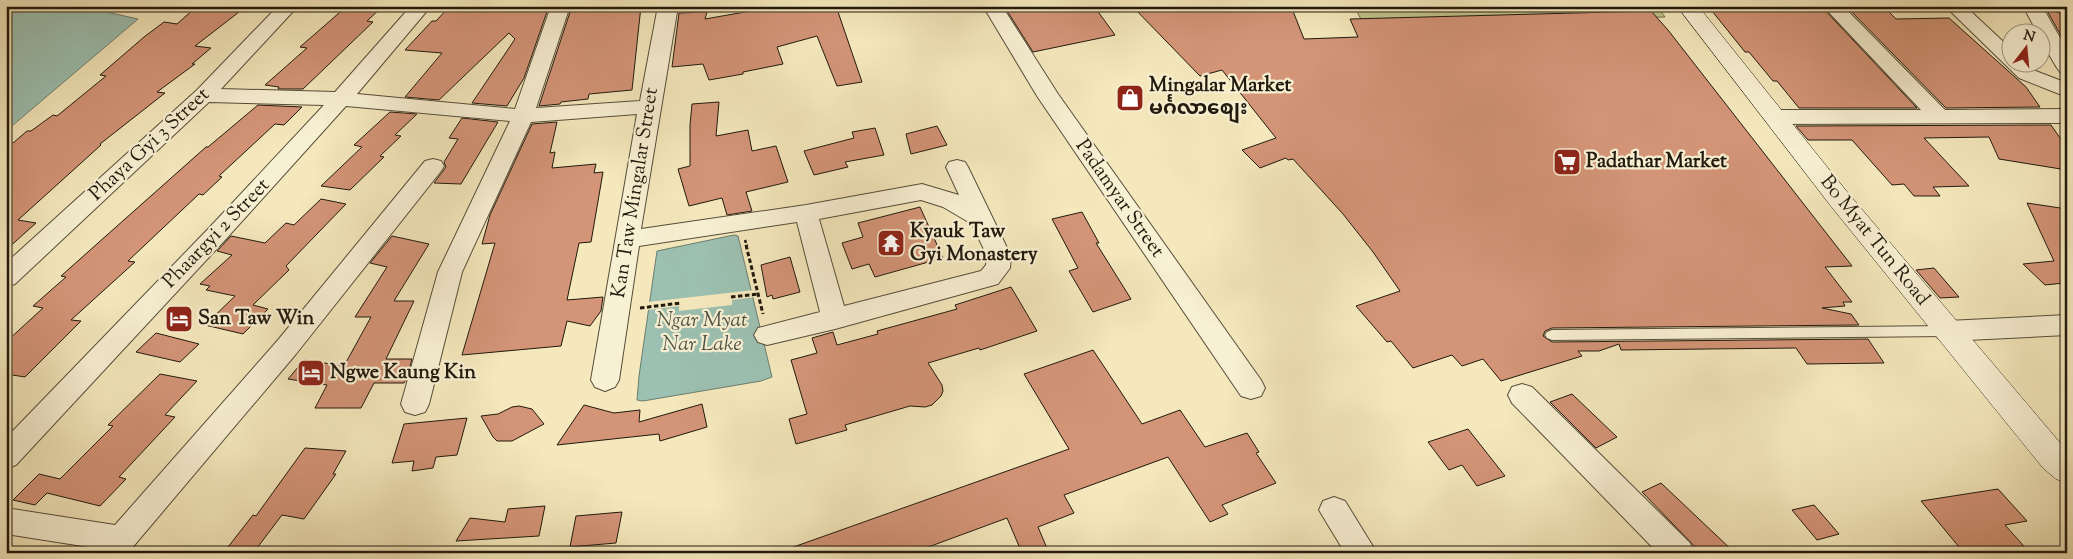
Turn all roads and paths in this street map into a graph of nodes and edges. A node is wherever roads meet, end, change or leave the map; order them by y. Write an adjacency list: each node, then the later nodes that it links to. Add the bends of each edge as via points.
1 (289, 6): 16 (street, Phaya Gyi 3 Street)
2 (422, 6): 17 (street, Phaargyi 2 Street)
3 (561, 6): 19 (street)
4 (668, 6): 18 (street, Kan Taw Mingalar Street)
5 (992, 6): 40 (street, Padamyar Street, via 1048,96)
6 (1687, 6): 22 (street, Bo Myat Tun Road)
7 (1832, 6): 20 (street)
8 (1954, 6): 12 (street)
9 (2032, 6): 13 (street)
10 (2062, 6): 11 (street)
11 (2067, 7)
12 (2000, 50)
13 (2067, 68)
14 (2024, 72): 15 (street)
15 (2067, 91)
16 (204, 95): 17 (street); 29 (street, Phaya Gyi 3 Street)
17 (342, 99): 19 (street); 43 (street, Phaargyi 2 Street)
18 (649, 106): 19 (street); 28 (street, Kan Taw Mingalar Street)
19 (523, 116): 42 (street, via 450,272)
20 (1940, 116): 21 (street); 22 (street)
21 (2067, 116)
22 (1774, 117): 36 (street, Bo Myat Tun Road)
23 (433, 166): 46 (street, via 287,347 121,540)
24 (957, 167): 26 (street)
25 (806, 213): 26 (street, via 922,192 951,201); 27 (street); 34 (street)
26 (983, 220): 34 (street, via 999,256 998,268 988,278)
27 (741, 223): 28 (street); 30 (path)
28 (628, 239): 39 (street, Kan Taw Mingalar Street)
29 (6, 278)
30 (757, 294): 31 (path); 37 (path)
31 (731, 297)
32 (680, 303): 33 (path)
33 (647, 307)
34 (835, 319): 37 (street)
35 (2067, 325): 36 (street)
36 (1948, 331): 38 (lane); 44 (street, Bo Myat Tun Road, via 2054,459)
37 (767, 335)
38 (1552, 335)
39 (605, 380)
40 (1251, 388)
41 (1522, 395): 48 (street)
42 (415, 404)
43 (6, 457)
44 (2067, 470)
45 (1334, 510): 47 (street)
46 (6, 522)
47 (1362, 553)
48 (1679, 553)

